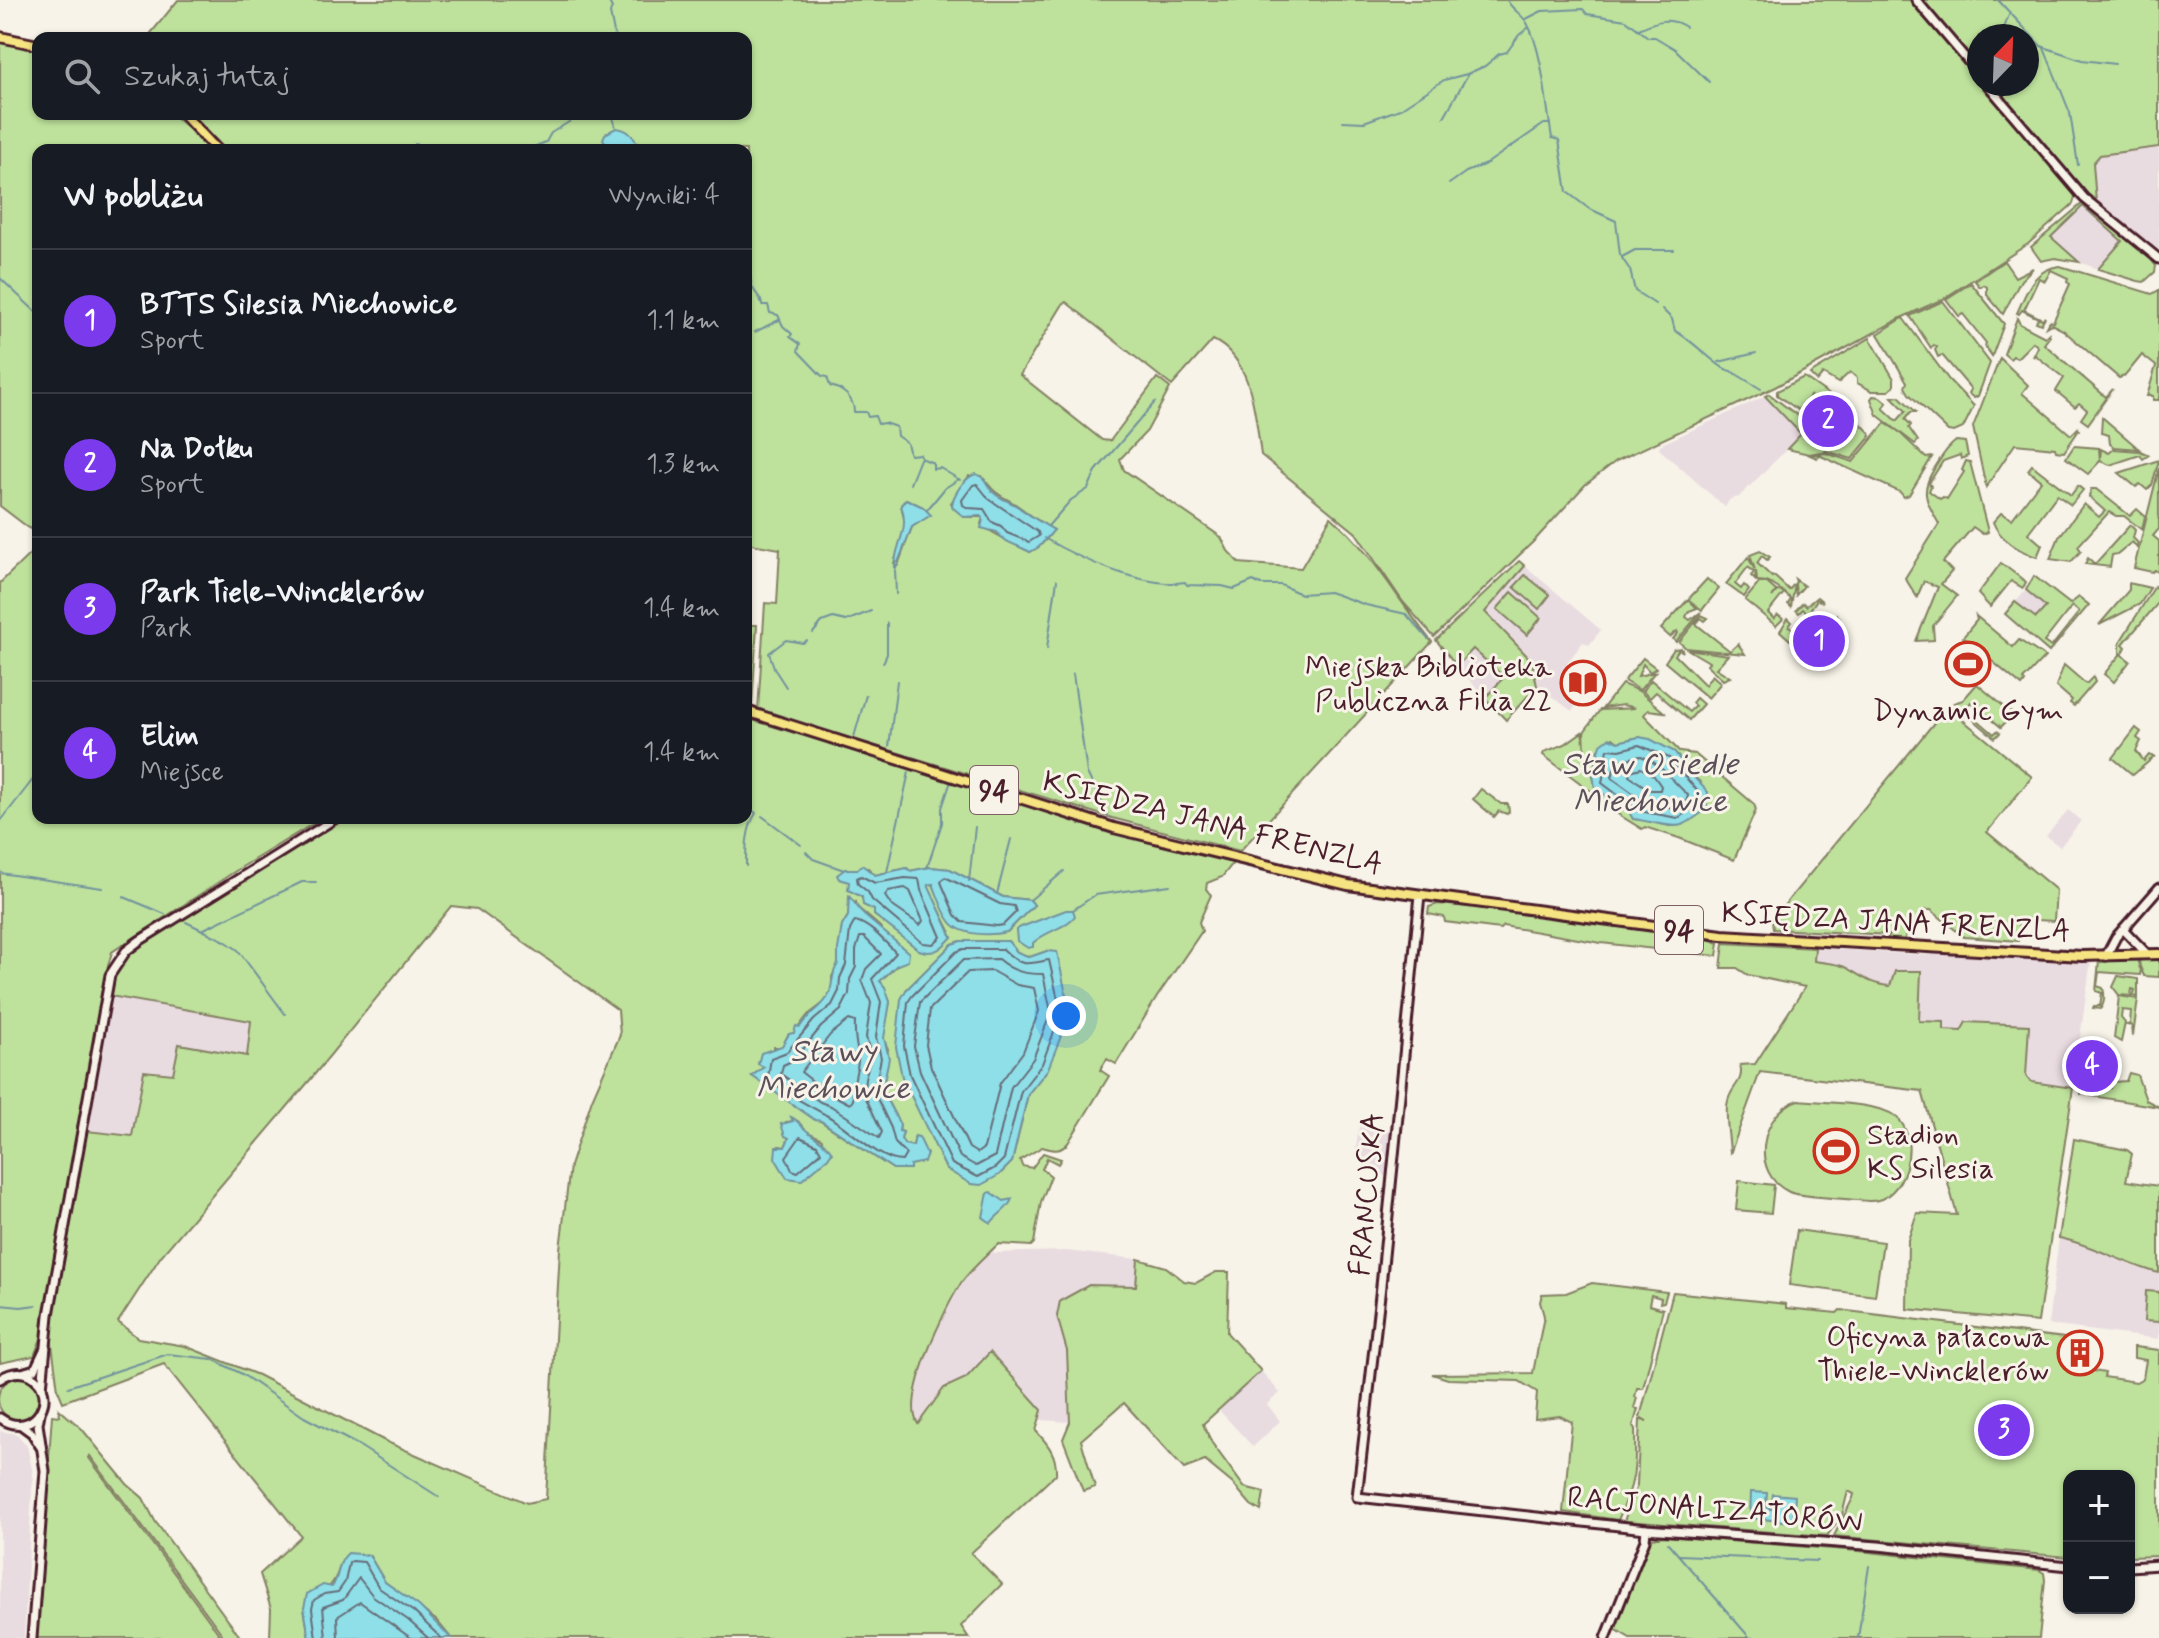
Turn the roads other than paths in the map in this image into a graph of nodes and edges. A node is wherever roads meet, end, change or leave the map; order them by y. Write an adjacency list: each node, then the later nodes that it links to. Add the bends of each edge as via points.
1 (1916, 0): 4 (street)
2 (0, 37): 3 (main road)
3 (32, 44)
4 (1967, 60)
5 (1997, 96): 8 (street, via 2084,198)
6 (189, 120): 7 (main road)
7 (211, 144)
8 (2159, 259)
9 (752, 713): 12 (main road, KSIĘDZA JANA FRENZLA / 94, via 1139,835 1348,885)
10 (326, 824): 17 (street, via 139,941 116,963)
11 (2159, 888): 13 (street)
12 (1420, 895): 16 (main road, KSIĘDZA JANA FRENZLA / 94, via 1705,934); 25 (street, FRANCUSKA)
13 (2123, 929): 14 (street); 16 (street)
14 (2146, 953): 15 (main road, KSIĘDZA JANA FRENZLA / 94); 16 (main road, KSIĘDZA JANA FRENZLA / 94)
15 (2159, 954)
16 (2106, 956)
17 (46, 1344): 18 (street, via 35,1369); 20 (street)
18 (23, 1373): 19 (street); 20 (street)
19 (3, 1375)
20 (42, 1388): 21 (street)
21 (40, 1413): 23 (street); 24 (street)
22 (0, 1418): 23 (street)
23 (21, 1425): 24 (street)
24 (43, 1452): 30 (street)
25 (1357, 1497): 26 (street, RACJONALIZATORÓW)
26 (1646, 1529): 27 (street, RACJONALIZATORÓW); 31 (street)
27 (2063, 1565)
28 (2159, 1565): 29 (street)
29 (2135, 1567)
30 (32, 1638)
31 (1606, 1638)

